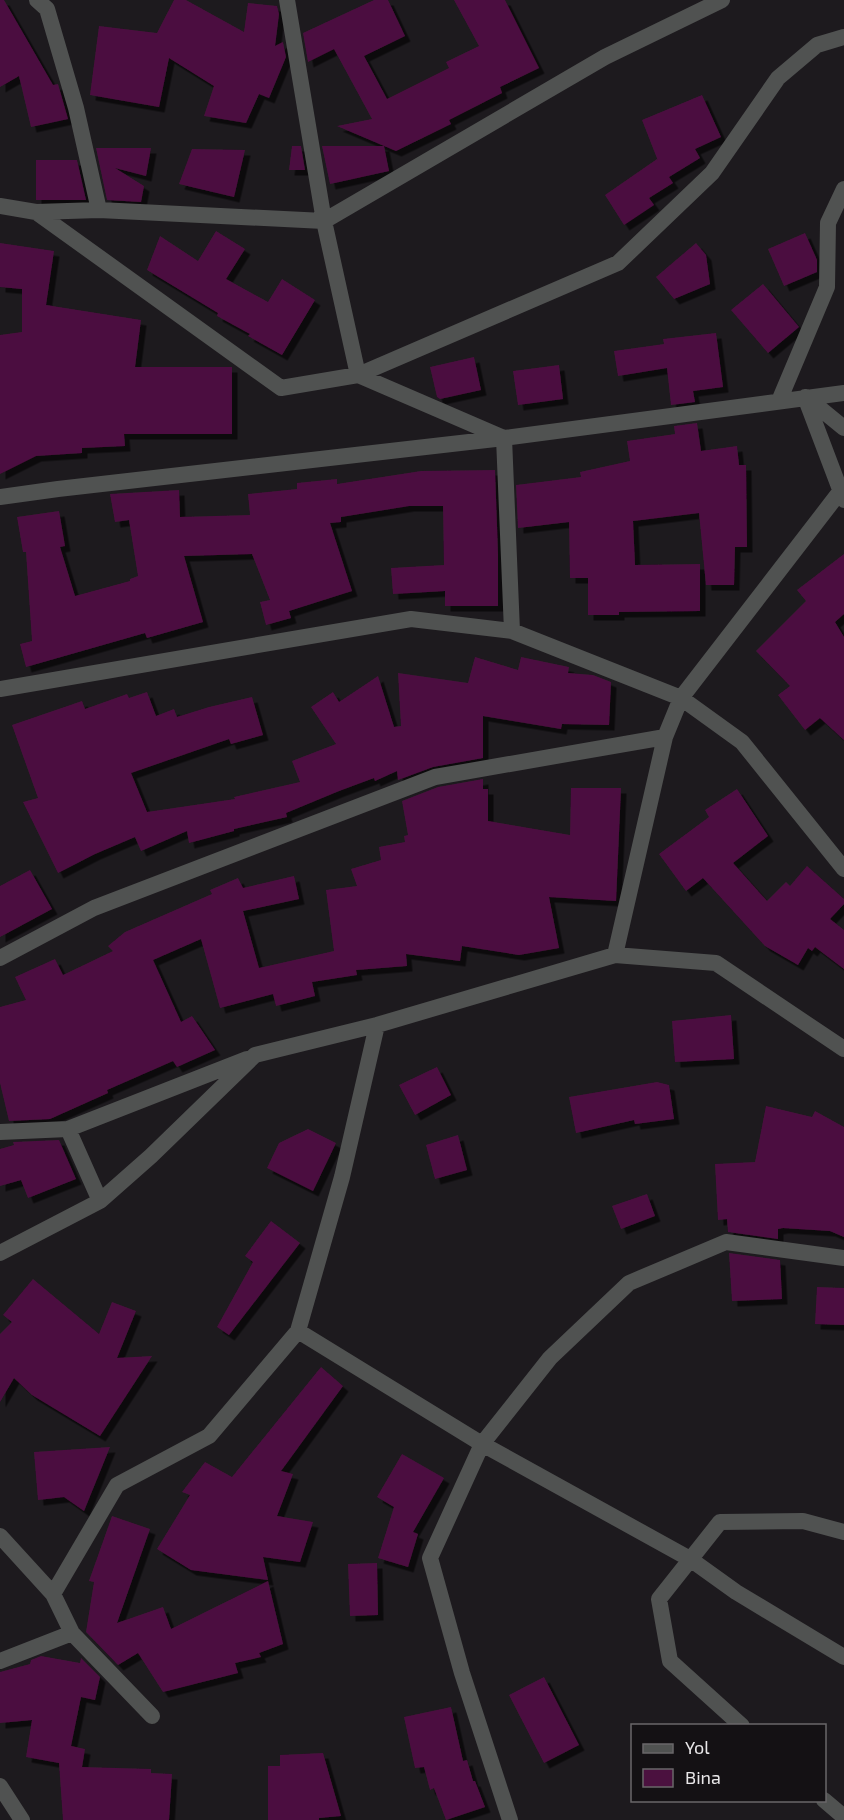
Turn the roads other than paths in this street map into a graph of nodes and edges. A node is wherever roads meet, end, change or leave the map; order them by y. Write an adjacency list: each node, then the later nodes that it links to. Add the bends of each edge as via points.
1 (37, 0): 7 (street, via 47,9 76,108)
2 (287, 0): 9 (street)
3 (722, 0): 9 (street, via 605,57)
4 (844, 37): 10 (street, via 817,45 778,78 712,173 618,264)
5 (844, 189): 13 (street, via 828,224 827,287)
6 (0, 206): 8 (street)
7 (99, 210): 8 (street); 9 (street)
8 (36, 212): 10 (street, via 281,388)
9 (324, 221): 10 (street)
10 (358, 375): 15 (street)
11 (844, 393): 12 (street)
12 (805, 397): 13 (street); 14 (street); 17 (street)
13 (778, 401): 15 (street)
14 (844, 428)
15 (504, 438): 16 (street); 18 (street)
16 (0, 497)
17 (842, 497): 20 (street)
18 (512, 631): 19 (street, via 411,619); 20 (street)
19 (0, 689)
20 (681, 698): 21 (street); 22 (street, via 742,742)
21 (665, 737): 23 (street); 24 (street, via 435,777 94,908)
22 (844, 869)
23 (615, 955): 25 (street); 26 (street, via 716,963)
24 (0, 957)
25 (377, 1025): 27 (street); 33 (street, via 342,1178)
26 (844, 1049)
27 (255, 1055): 28 (street); 30 (street)
28 (68, 1129): 29 (street); 30 (street)
29 (0, 1132)
30 (100, 1201): 31 (street)
31 (0, 1253)
32 (844, 1258): 34 (street, via 726,1242 629,1283 550,1358)
33 (298, 1331): 34 (street); 38 (street, via 209,1436 117,1485)
34 (482, 1444): 37 (street); 48 (street, via 430,1558 462,1674)
35 (844, 1532): 37 (street, via 803,1521 720,1522)
36 (0, 1536): 38 (street)
37 (690, 1559): 40 (street, via 736,1592); 43 (street, via 659,1599 670,1661)
38 (53, 1594): 39 (street)
39 (72, 1633): 41 (street); 42 (street)
40 (844, 1657)
41 (0, 1661)
42 (152, 1716)
43 (741, 1724)
44 (0, 1786): 47 (street)
45 (826, 1801): 46 (street)
46 (844, 1817)
47 (22, 1820)
48 (510, 1820)

